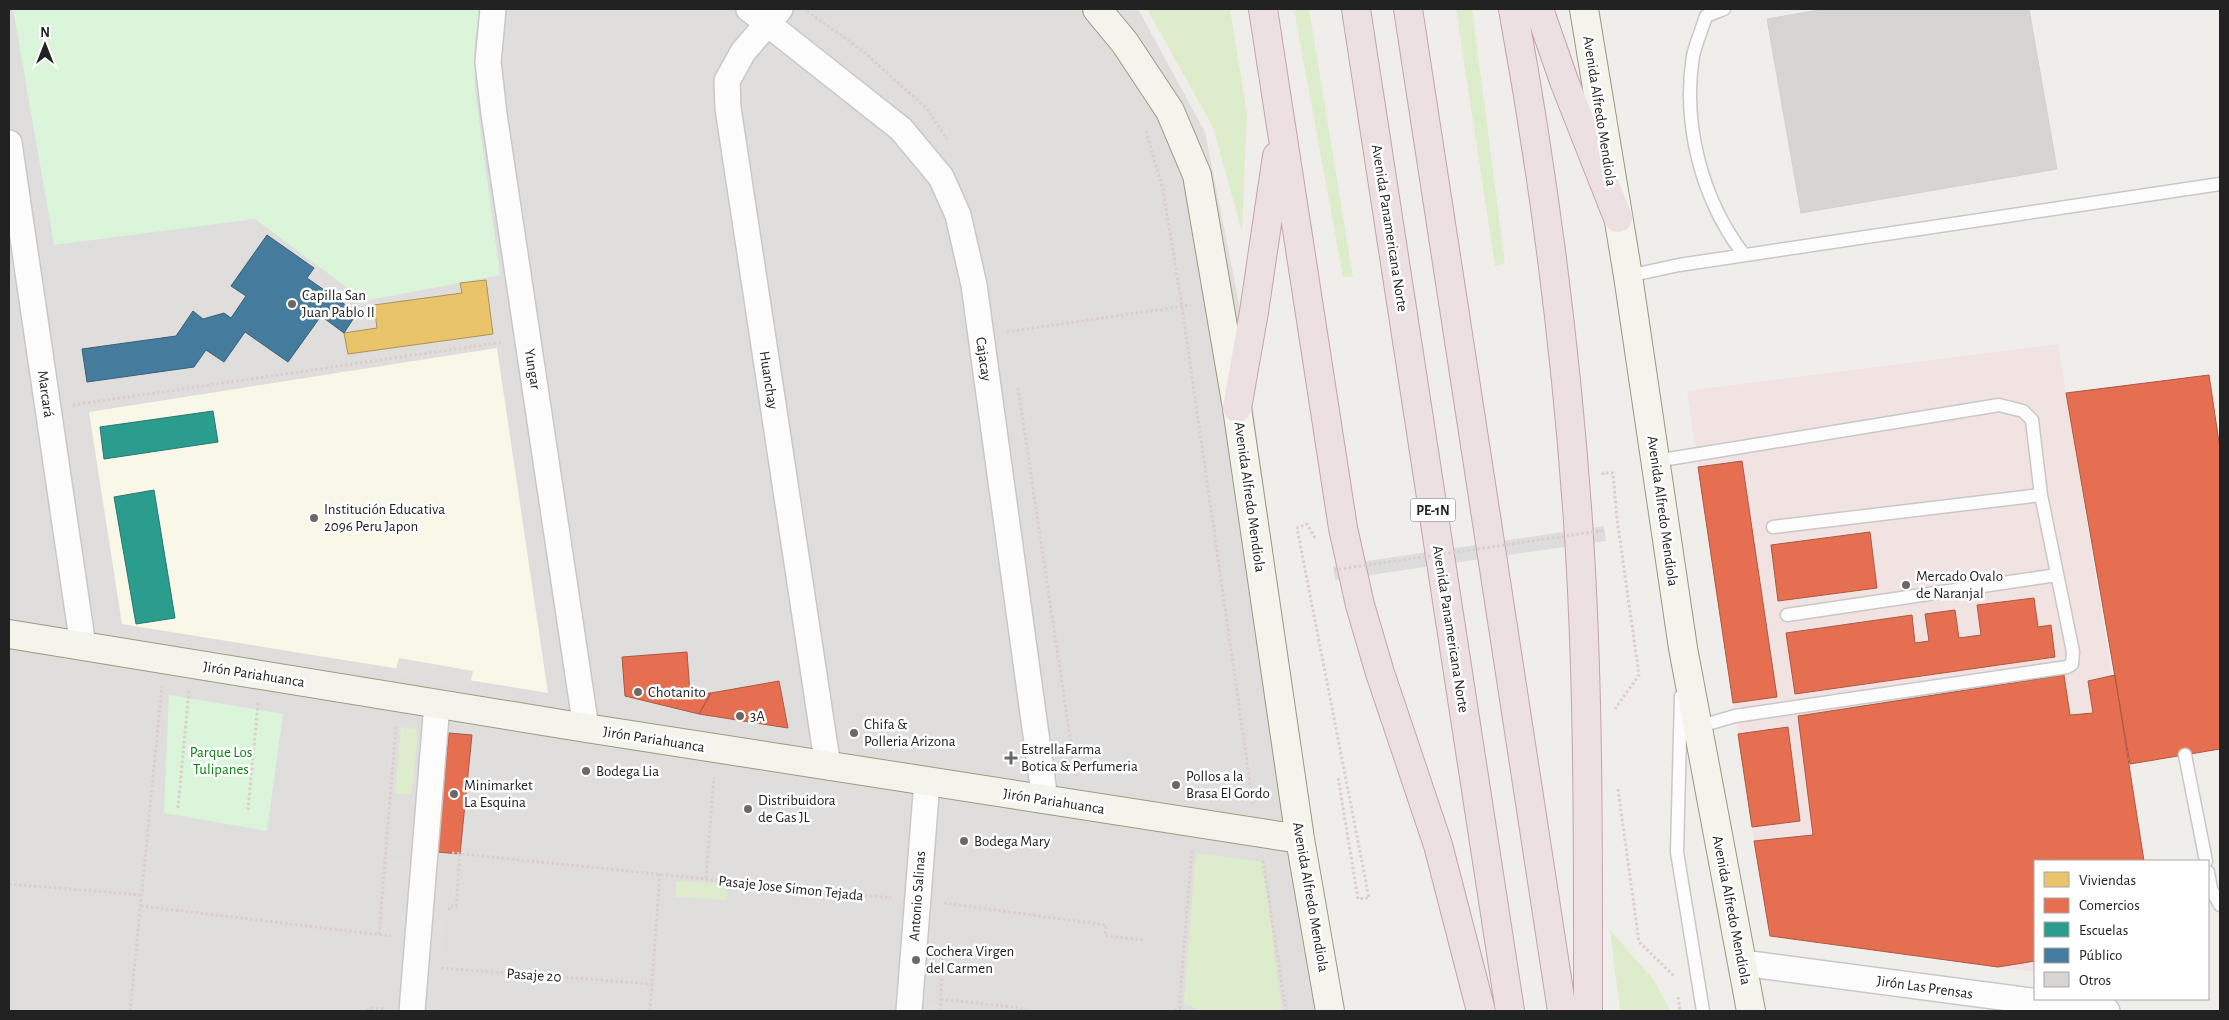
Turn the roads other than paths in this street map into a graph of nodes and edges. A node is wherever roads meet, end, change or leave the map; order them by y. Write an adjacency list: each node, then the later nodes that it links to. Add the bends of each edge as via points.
1 (493, 9): 29 (street, Yungar, via 488,62 494,114)
2 (749, 9): 11 (street, Cajacay)
3 (1097, 9): 18 (main road, Avenida Alfredo Mendiola, via 1125,43 1170,112 1197,175)
4 (1263, 9): 12 (highway)
5 (1356, 9): 43 (highway, Avenida Panamericana Norte / PE-1N)
6 (1408, 9): 44 (highway)
7 (1514, 9): 45 (highway, via 1546,206 1578,523 1586,750)
8 (1539, 9): 15 (highway)
9 (1584, 9): 15 (main road, Avenida Alfredo Mendiola)
10 (1724, 9): 16 (lane, via 1706,16 1693,56 1691,112 1708,189 1728,233)
11 (774, 16): 31 (street, Huanchay, via 743,52 727,81 728,108); 33 (street, Cajacay, via 901,129 941,177 958,215 974,285)
12 (1281, 128): 18 (highway); 42 (highway, via 1351,567 1380,673 1438,845)
13 (9, 142): 25 (street, Marcará)
14 (2220, 184): 16 (lane)
15 (1618, 218): 17 (main road, Avenida Alfredo Mendiola)
16 (1744, 255): 17 (lane, via 1679,264)
17 (1628, 276): 19 (main road, Avenida Alfredo Mendiola)
18 (1237, 408): 34 (main road, Avenida Alfredo Mendiola)
19 (1656, 462): 20 (lane, via 2004,406 2023,411 2032,420); 26 (main road, Avenida Alfredo Mendiola)
20 (2041, 495): 21 (lane); 22 (lane)
21 (1773, 527)
22 (2057, 575): 23 (lane); 28 (lane, via 2072,652 2072,664 2067,667 1735,716)
23 (1787, 615)
24 (9, 634): 25 (main road, Jirón Pariahuanca)
25 (83, 646): 27 (main road, Jirón Pariahuanca)
26 (1683, 648): 28 (main road, Avenida Alfredo Mendiola); 46 (lane, via 1677,852)
27 (437, 704): 29 (main road, Jirón Pariahuanca); 39 (street, via 416,966)
28 (1697, 727): 38 (main road, Avenida Alfredo Mendiola)
29 (586, 728): 31 (main road, Jirón Pariahuanca)
30 (2185, 755): 35 (lane)
31 (828, 767): 32 (main road, Jirón Pariahuanca)
32 (927, 781): 33 (main road, Jirón Pariahuanca); 40 (street, Antonio Salinas)
33 (1046, 800): 34 (main road, Jirón Pariahuanca)
34 (1300, 839): 41 (main road, Avenida Alfredo Mendiola)
35 (2206, 860)
36 (2209, 877): 37 (lane)
37 (2220, 905)
38 (1743, 963): 47 (main road, Avenida Alfredo Mendiola); 48 (street, Jirón Las Prensas)
39 (401, 1010)
40 (909, 1011)
41 (1330, 1011)
42 (1481, 1011)
43 (1510, 1011)
44 (1562, 1011)
45 (1588, 1011)
46 (1703, 1011)
47 (1751, 1011)
48 (2107, 1011)

